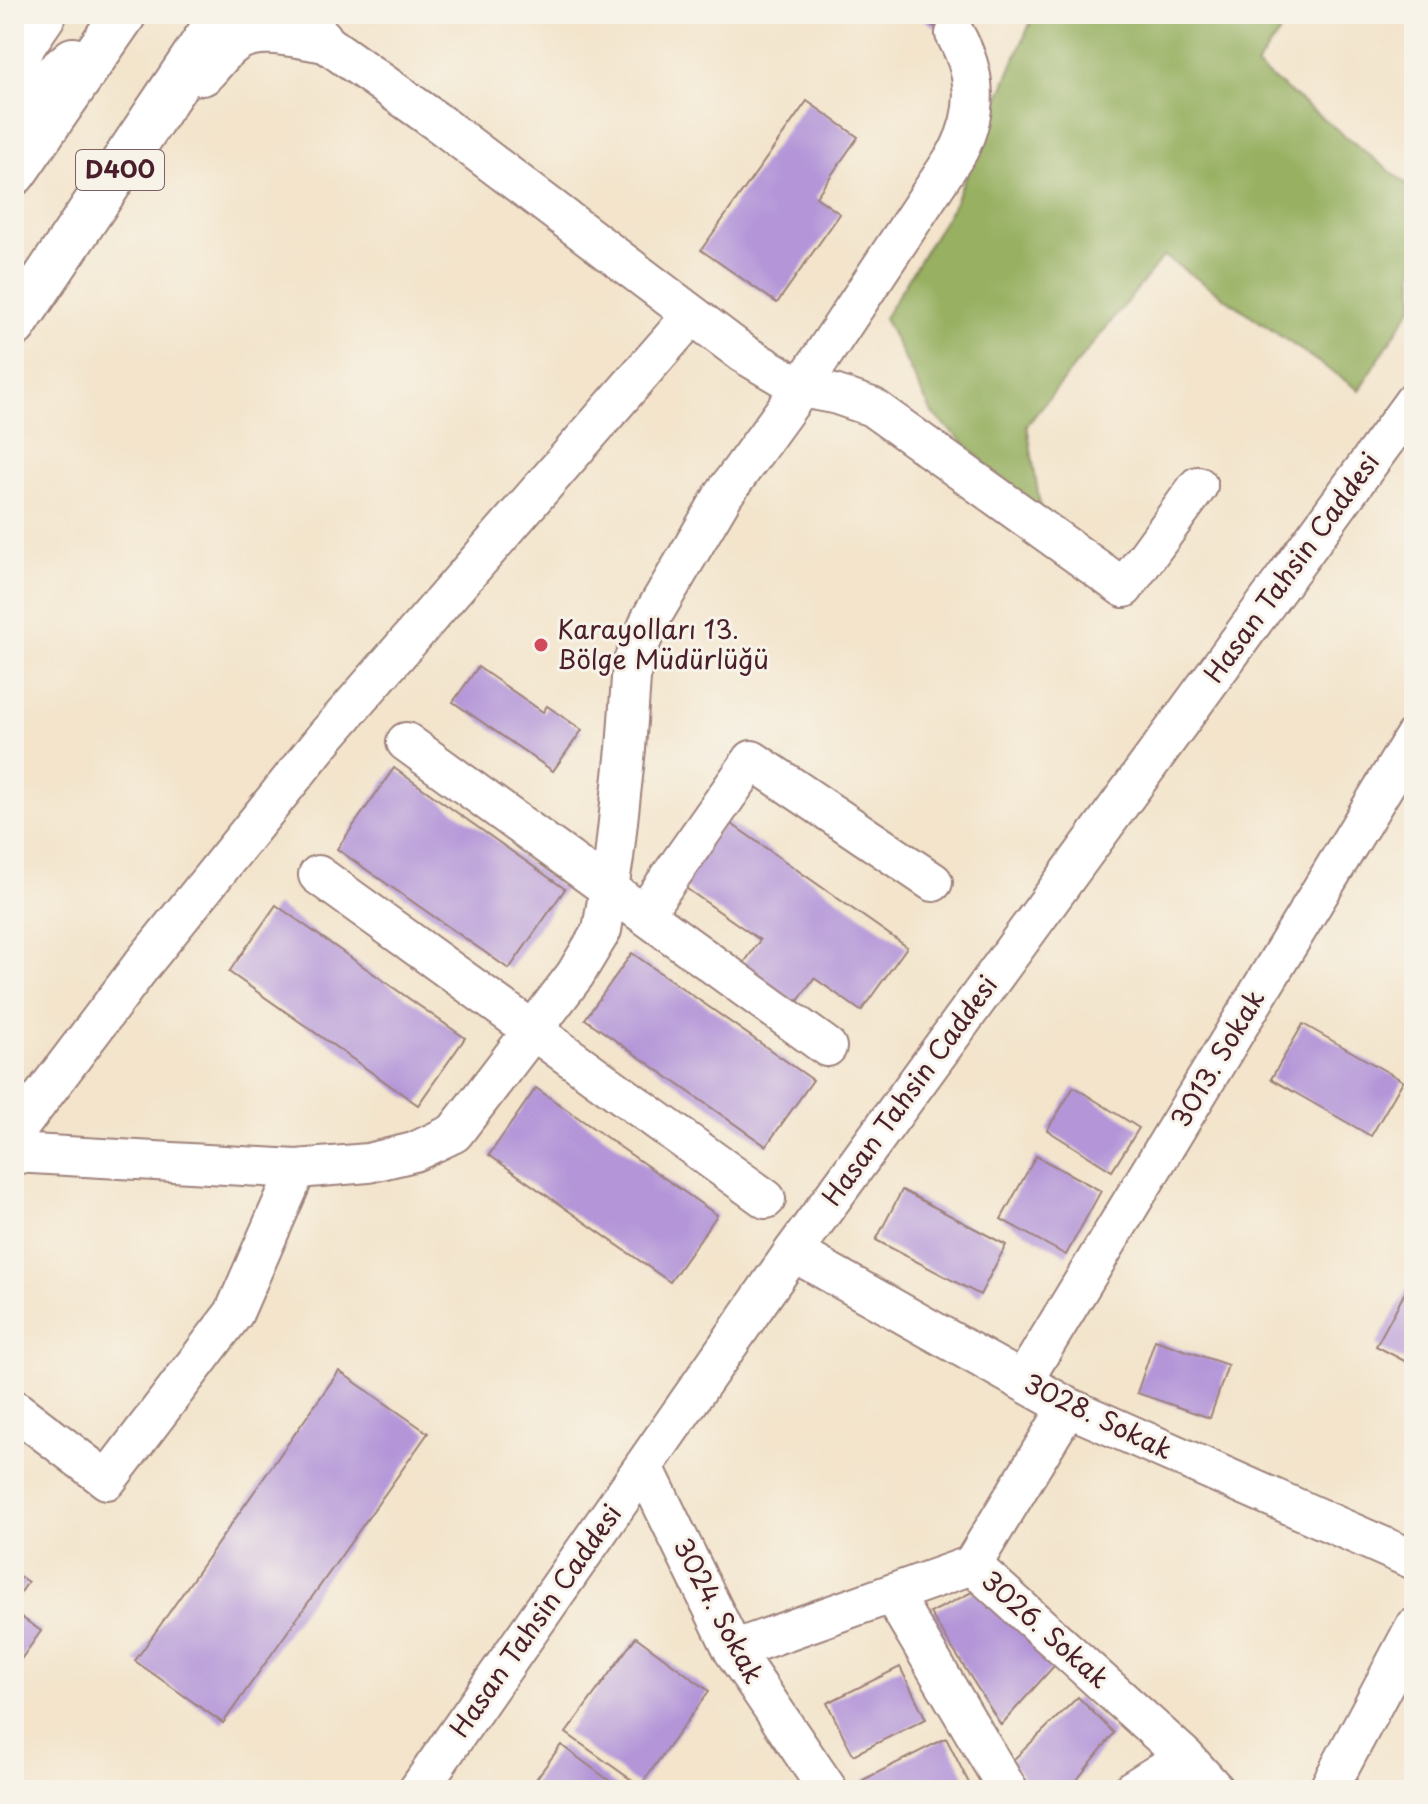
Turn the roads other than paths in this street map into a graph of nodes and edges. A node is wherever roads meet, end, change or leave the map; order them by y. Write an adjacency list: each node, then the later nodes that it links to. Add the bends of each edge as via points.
1 (44, 14): 6 (main road)
2 (223, 14): 8 (main road, D400)
3 (121, 18): 7 (main road); 9 (main road, D400)
4 (314, 26): 8 (main road, via 234,40); 10 (street)
5 (955, 34): 12 (street, via 974,85 967,135)
6 (14, 58)
7 (14, 110)
8 (130, 155): 11 (main road, D400)
9 (14, 173)
10 (692, 315): 12 (street); 23 (street, via 326,736)
11 (14, 325)
12 (801, 388): 14 (street, via 872,407 1124,588); 19 (street, via 724,494 651,618 632,664)
13 (1414, 401): 27 (street, Hasan Tahsin Caddesi)
14 (1198, 486)
15 (1414, 737): 28 (street, 3013. Sokak)
16 (406, 742): 19 (street)
17 (318, 875): 21 (street)
18 (933, 882): 20 (street, via 752,760)
19 (609, 889): 20 (street); 21 (street, via 602,930)
20 (644, 914): 22 (street)
21 (534, 1031): 25 (street, via 454,1133 414,1152 368,1163); 26 (street)
22 (827, 1047)
23 (14, 1134)
24 (14, 1153): 25 (street)
25 (297, 1169): 30 (street, via 234,1313 107,1480)
26 (766, 1199)
27 (793, 1252): 28 (street, 3028. Sokak); 31 (street, Hasan Tahsin Caddesi)
28 (1023, 1381): 29 (street, 3028. Sokak)
29 (1068, 1407): 32 (street, 3028. Sokak); 33 (street, 3026. Sokak)
30 (14, 1409)
31 (644, 1467): 36 (street, 3024. Sokak); 38 (street, Hasan Tahsin Caddesi)
32 (1414, 1560)
33 (972, 1565): 34 (street); 37 (street, 3026. Sokak)
34 (892, 1594): 36 (street); 40 (street)
35 (1414, 1628): 43 (street)
36 (733, 1650): 39 (street, 3024. Sokak)
37 (1185, 1757): 41 (street); 42 (street, 3026. Sokak)
38 (418, 1790)
39 (828, 1790)
40 (1008, 1790)
41 (1132, 1790)
42 (1215, 1790)
43 (1328, 1790)

